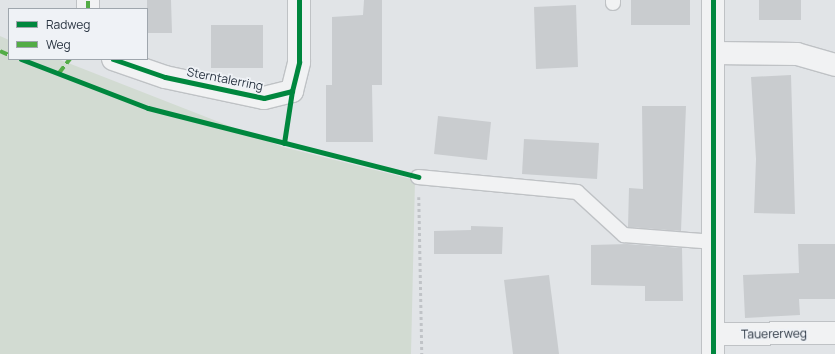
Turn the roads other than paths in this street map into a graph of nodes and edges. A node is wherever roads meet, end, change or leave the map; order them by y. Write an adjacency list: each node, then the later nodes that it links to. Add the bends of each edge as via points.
1 (299, 0): 4 (street, Sterntalerring, via 299,62 292,91 264,98 165,77)
2 (713, 0): 3 (street)
3 (714, 53): 5 (street, via 797,54); 7 (street)
4 (116, 60)
5 (835, 65)
6 (418, 177): 7 (lane, via 577,192 624,235)
7 (715, 242): 9 (street)
8 (835, 333): 9 (street, Tauererweg)
9 (713, 344)

